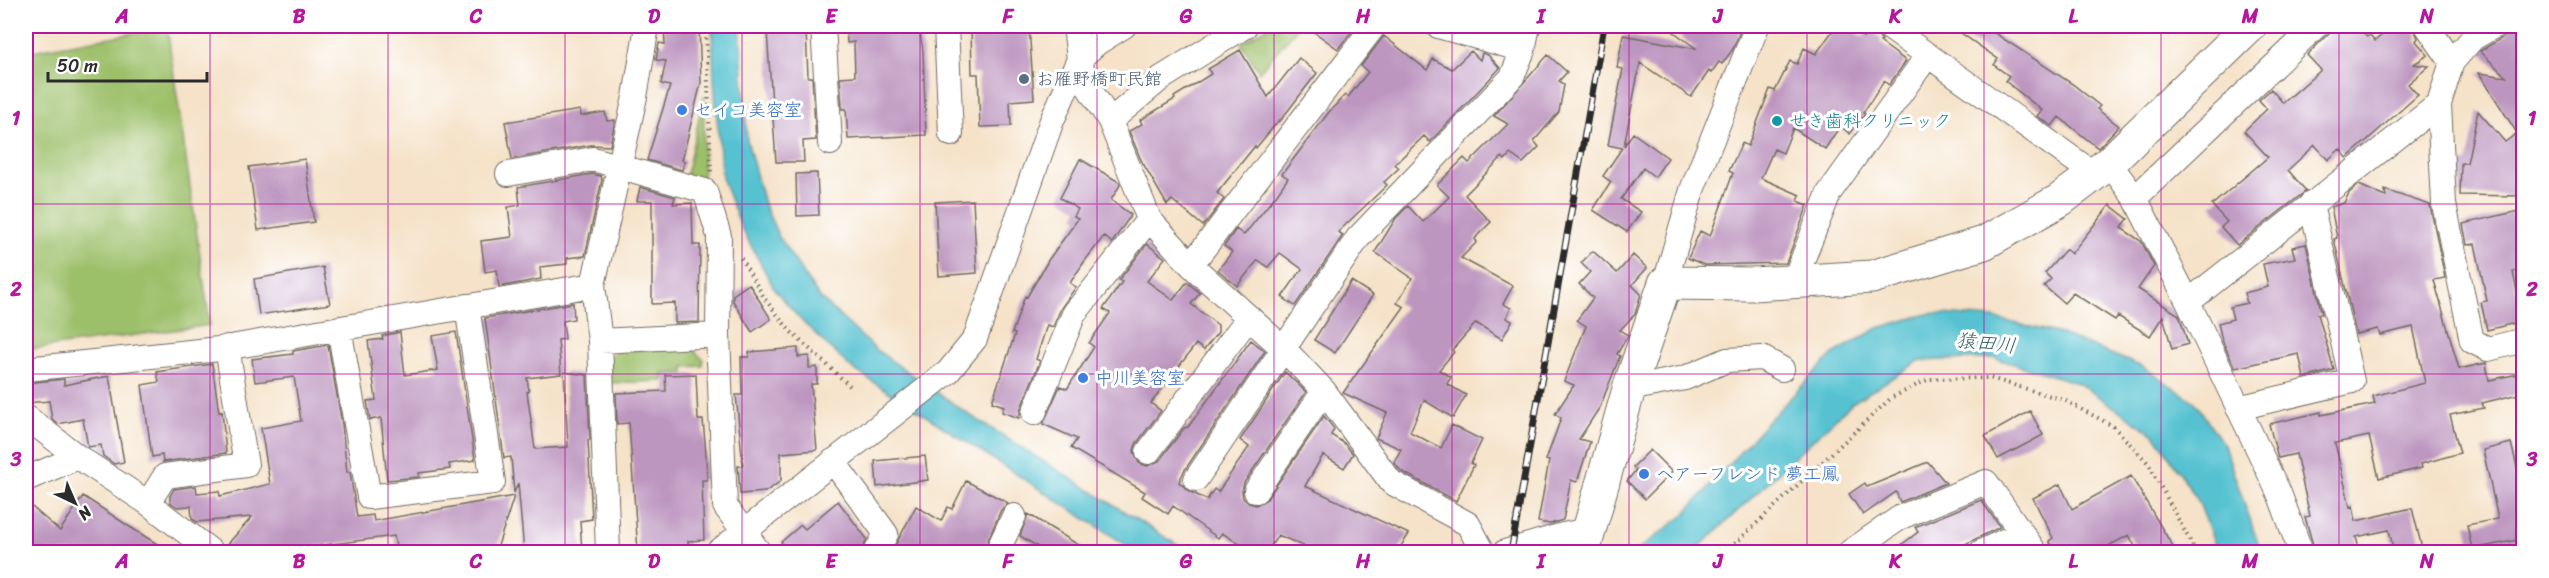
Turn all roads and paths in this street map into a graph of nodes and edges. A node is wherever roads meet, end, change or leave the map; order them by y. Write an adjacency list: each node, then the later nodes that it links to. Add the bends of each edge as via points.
1 (647, 26): 25 (street)
2 (706, 26): 28 (path)
3 (823, 26): 24 (street)
4 (946, 26): 23 (street)
5 (1075, 26): 19 (street)
6 (1124, 26): 19 (street)
7 (1245, 26): 22 (street, via 1160,79)
8 (1374, 26): 33 (street)
9 (1438, 26): 17 (street)
10 (1527, 26): 17 (street)
11 (1757, 26): 35 (street, via 1692,190)
12 (1887, 26): 18 (street)
13 (2250, 26): 26 (street)
14 (2316, 26): 29 (street)
15 (2427, 26): 20 (street)
16 (2494, 26): 20 (street, via 2473,38)
17 (1523, 50): 45 (street, via 1512,77 1358,238)
18 (1929, 55): 26 (street); 34 (street, via 1829,193)
19 (1079, 59): 22 (street, via 1087,85); 56 (street, via 1051,123 975,339 948,372)
20 (2452, 62): 21 (street)
21 (2439, 104): 30 (street); 43 (street, via 2444,204 2472,341 2488,349)
22 (1110, 121): 31 (street)
23 (951, 134)
24 (830, 143)
25 (620, 166): 27 (street, via 593,159); 36 (street); 41 (street, via 705,191 719,236)
26 (2101, 168): 29 (street); 34 (street, via 2060,200 1984,243 1872,277)
27 (508, 174)
28 (712, 179)
29 (2135, 198): 37 (street)
30 (2311, 204): 37 (street); 51 (street, via 2352,381)
31 (1149, 219): 33 (street); 52 (street, via 1074,314)
32 (738, 253): 48 (path, via 765,299 790,331)
33 (1191, 265): 39 (street)
34 (1794, 281): 35 (street)
35 (1665, 283): 49 (street)
36 (593, 285): 38 (street); 42 (street)
37 (2188, 302): 51 (street)
38 (467, 306): 40 (street); 40 (street, via 493,482 369,497)
39 (1249, 317): 45 (street); 54 (street)
40 (339, 328): 44 (street)
41 (718, 335): 42 (street); 62 (street, via 725,506)
42 (600, 340): 66 (street)
43 (2523, 340)
44 (228, 347): 46 (street); 60 (street, via 246,465 165,476)
45 (1285, 350): 50 (street); 58 (street)
46 (26, 369)
47 (1782, 369): 49 (street, via 1762,358 1727,360 1685,378)
48 (851, 387)
49 (1629, 389): 63 (street)
50 (1324, 391): 59 (street); 71 (street, via 1391,482 1468,525)
51 (2238, 408): 77 (street, via 2279,494)
52 (1034, 413)
53 (26, 417): 55 (street)
54 (1149, 452)
55 (78, 458): 57 (street); 60 (street)
56 (833, 461): 62 (street); 69 (street, via 886,534)
57 (26, 478)
58 (1196, 479)
59 (1256, 491)
60 (148, 503): 65 (street)
61 (1014, 516): 70 (street)
62 (742, 532): 67 (street); 68 (street)
63 (1586, 541): 72 (street, via 1563,535)
64 (2028, 543): 74 (street, via 1986,482 1901,517); 75 (street)
65 (212, 552)
66 (608, 552)
67 (718, 552)
68 (759, 552)
69 (876, 552)
70 (997, 552)
71 (1483, 552)
72 (1505, 552)
73 (1726, 552): 76 (path, via 1891,398 1929,379 1990,378 2064,400 2113,426 2148,463)
74 (1850, 552)
75 (1981, 552)
76 (2196, 552)
77 (2301, 552)

